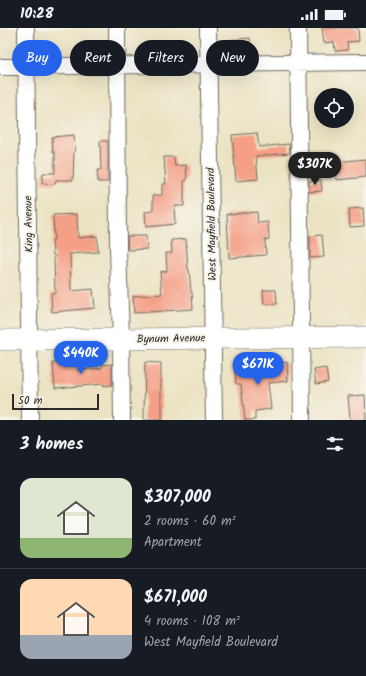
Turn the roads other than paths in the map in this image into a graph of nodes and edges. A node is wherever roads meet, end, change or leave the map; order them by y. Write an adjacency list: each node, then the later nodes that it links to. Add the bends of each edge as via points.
1 (26, 28): 5 (street, King Avenue)
2 (117, 28): 6 (street)
3 (208, 28): 7 (street, West Mayfield Boulevard)
4 (298, 28): 10 (street)
5 (26, 40)
6 (117, 40)
7 (208, 40)
8 (366, 62): 10 (street)
9 (259, 63): 10 (street)
10 (298, 63): 18 (street)
11 (206, 64): 12 (street)
12 (126, 65)
13 (0, 67): 14 (street)
14 (12, 67)
15 (26, 76): 23 (street, King Avenue)
16 (117, 76): 21 (street)
17 (208, 76): 20 (street, West Mayfield Boulevard)
18 (300, 337): 19 (main road, Bynum Avenue); 20 (main road, Bynum Avenue); 27 (street)
19 (366, 337)
20 (213, 338): 21 (main road, Bynum Avenue); 26 (street, West Mayfield Boulevard)
21 (121, 339): 23 (main road, Bynum Avenue); 25 (street)
22 (0, 340): 23 (main road, Bynum Avenue)
23 (30, 340): 24 (street, King Avenue)
24 (30, 420)
25 (122, 420)
26 (214, 420)
27 (302, 420)

